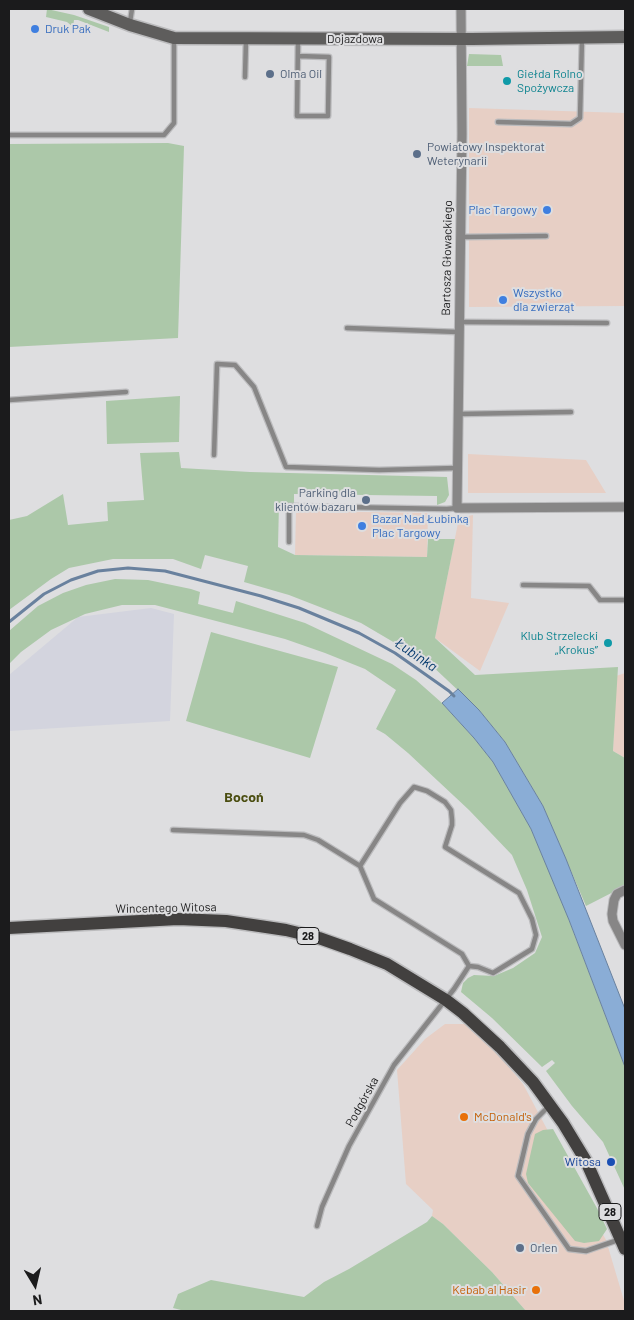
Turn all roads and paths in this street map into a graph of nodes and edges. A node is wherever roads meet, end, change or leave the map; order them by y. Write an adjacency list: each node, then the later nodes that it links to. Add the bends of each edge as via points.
1 (89, 9): 4 (street, Dojazdowa)
2 (132, 9): 4 (lane)
3 (461, 9): 10 (street, Bartosza Głowackiego)
4 (130, 25): 6 (street, Dojazdowa)
5 (625, 37): 7 (street, Dojazdowa)
6 (174, 38): 8 (street, Dojazdowa); 14 (lane, via 174,123 164,135)
7 (582, 38): 10 (street, Dojazdowa); 13 (lane, via 580,118 571,124)
8 (246, 39): 9 (street, Dojazdowa); 12 (lane)
9 (298, 39): 10 (street, Dojazdowa); 11 (lane)
10 (460, 40): 16 (street, Bartosza Głowackiego)
11 (298, 56): 11 (lane, via 329,57 328,116 297,116)
12 (245, 77)
13 (498, 122)
14 (9, 135)
15 (546, 236): 16 (lane)
16 (461, 237): 17 (street, Bartosza Głowackiego)
17 (458, 322): 18 (lane); 20 (street, Bartosza Głowackiego)
18 (607, 323)
19 (347, 328): 20 (lane)
20 (458, 332): 24 (street, Bartosza Głowackiego)
21 (126, 392): 22 (lane)
22 (9, 400)
23 (571, 412): 24 (lane)
24 (457, 414): 26 (street, Bartosza Głowackiego)
25 (214, 455): 26 (lane, via 217,364 236,365 254,386 286,467)
26 (457, 468): 28 (street, Bartosza Głowackiego)
27 (625, 507): 28 (street)
28 (457, 508): 29 (lane, via 289,506)
29 (290, 542)
30 (523, 585): 31 (lane, via 589,586 600,600)
31 (625, 600)
32 (173, 830): 33 (lane, via 304,835)
33 (360, 866): 37 (lane, via 374,899 462,954); 37 (lane, via 414,787 445,802 452,810 452,825 445,847 519,893 536,935 532,949 493,973)
34 (625, 890): 36 (street, via 616,894 612,914)
35 (9, 928): 38 (main road, Wincentego Witosa / 28, via 178,920 226,920 263,926 319,938 350,949 387,964)
36 (625, 945)
37 (469, 966): 38 (lane, Podgórska)
38 (446, 1000): 39 (main road, Wincentego Witosa / 28, via 500,1047); 40 (lane, Podgórska, via 394,1065 350,1146 322,1207)
39 (550, 1105): 41 (main road, Wincentego Witosa / 28, via 586,1161); 41 (lane, via 536,1118 528,1134 518,1176 569,1250 586,1251)
40 (317, 1226)
41 (623, 1244)

